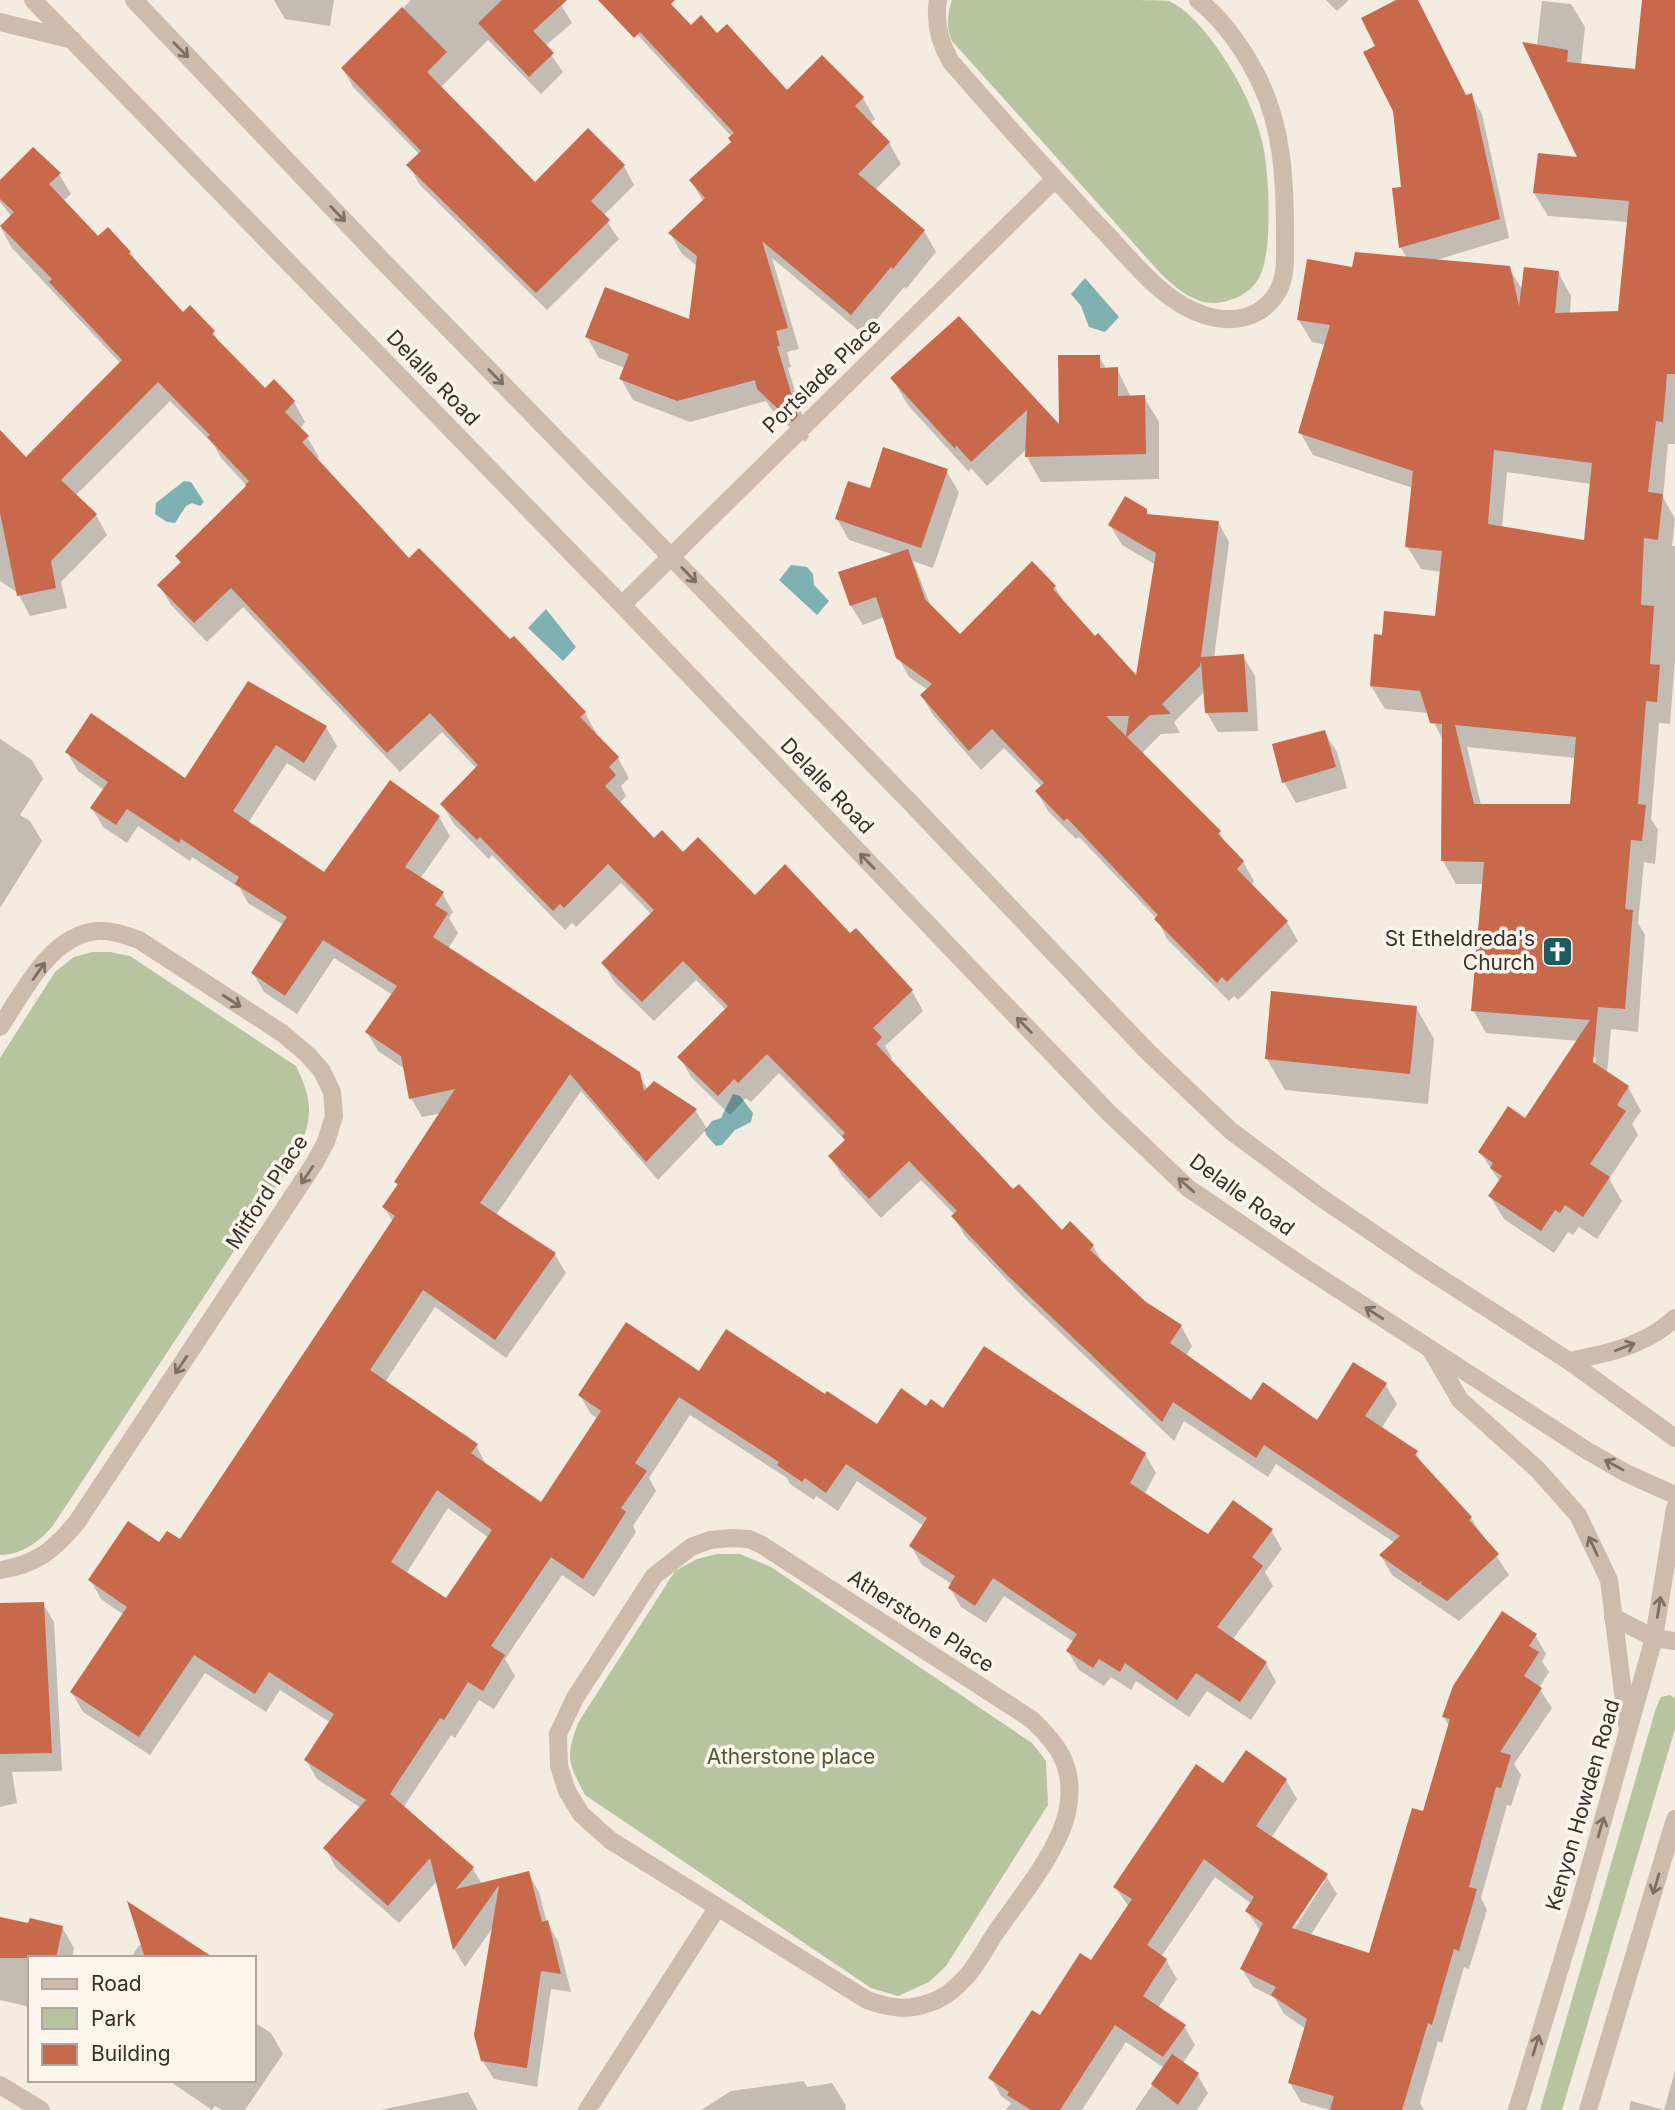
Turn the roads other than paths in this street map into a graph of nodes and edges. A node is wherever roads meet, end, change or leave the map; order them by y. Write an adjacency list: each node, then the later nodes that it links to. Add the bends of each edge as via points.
1 (33, 0): 6 (street, Delalle Road)
2 (134, 0): 8 (street, one-way to 8)
3 (938, 0): 7 (street, via 937,26 951,62)
4 (1198, 0): 7 (street, via 1235,40 1261,83 1279,143 1285,190 1284,272 1278,291 1264,309 1233,320 1203,315 1177,302 1144,274)
5 (0, 22): 6 (street)
6 (73, 40): 9 (street, Delalle Road)
7 (1055, 179): 8 (street, Portslade Place)
8 (670, 556): 9 (street, Portslade Place); 13 (street, one-way to 13, via 1148,1052 1231,1131 1320,1197)
9 (622, 605): 12 (street, Delalle Road, one-way to 9, via 1188,1188 1097,1101)
10 (0, 1027): 17 (street, Mitford Place, one-way to 17, via 61,947 95,931 115,932 139,940 282,1033 322,1071 332,1092 334,1116 327,1142 314,1164 77,1522 60,1543 34,1562)
11 (1675, 1318): 13 (street, one-way to 11, via 1599,1356 1649,1337)
12 (1431, 1350): 15 (street, Delalle Road, one-way to 12, via 1586,1450); 18 (street, one-way to 12, via 1609,1580 1578,1515 1538,1470 1460,1400)
13 (1569, 1361): 14 (street)
14 (1675, 1438)
15 (1675, 1495)
16 (1675, 1508): 19 (street, Kenyon Howden Road, one-way to 16)
17 (0, 1570)
18 (1613, 1617): 19 (street); 21 (street)
19 (1654, 1638): 20 (street); 21 (street, Kenyon Howden Road)
20 (1675, 1642)
21 (1628, 1732): 27 (street, Kenyon Howden Road, one-way to 21)
22 (1675, 1819): 28 (street, one-way to 28)
23 (717, 1908): 23 (street, Atherstone Place, via 610,1840 581,1814 559,1766 558,1734 575,1699 654,1576 691,1546 732,1538 762,1545 1031,1719 1062,1752 1069,1805 1062,1831 966,1978 931,2003 890,2008 867,2000); 26 (street)
24 (0, 2085): 25 (street)
25 (41, 2110)
26 (587, 2110)
27 (1517, 2110)
28 (1588, 2110)

